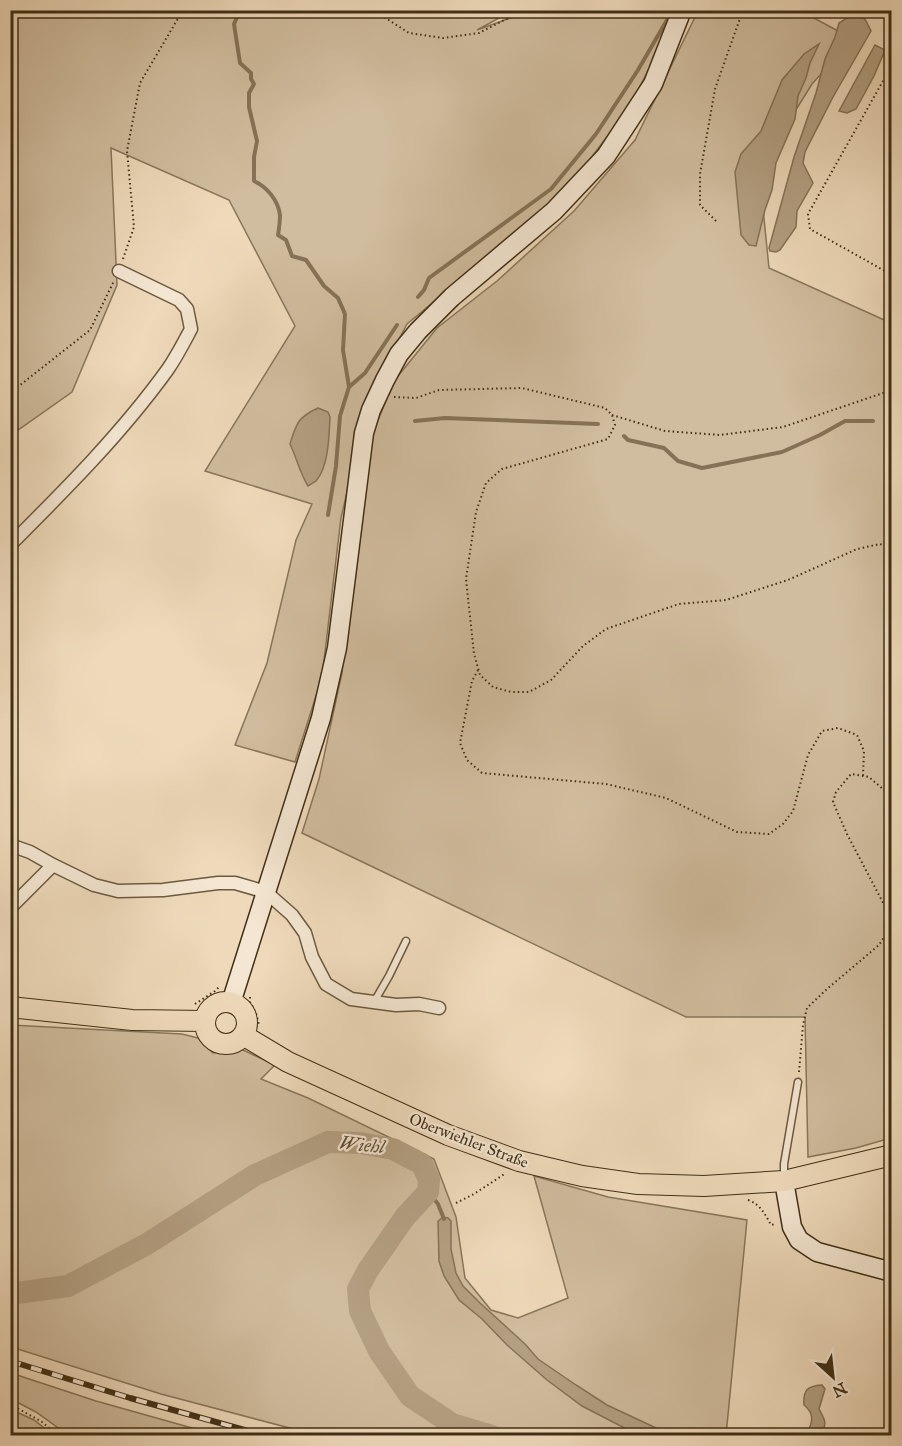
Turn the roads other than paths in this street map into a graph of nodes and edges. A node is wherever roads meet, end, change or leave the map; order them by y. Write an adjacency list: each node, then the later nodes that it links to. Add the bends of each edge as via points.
1 (682, 10): 6 (main road, via 653,84 606,156 555,211 452,297 418,331 399,354 379,392 364,433 337,648 321,718)
2 (119, 271): 3 (street, via 179,300 188,309 191,329 170,367 138,408)
3 (10, 544)
4 (10, 845): 5 (street)
5 (53, 865): 6 (street, via 93,885 118,891 236,883); 7 (street)
6 (266, 892): 9 (street, via 292,915 304,933 326,984 351,999); 10 (main road)
7 (10, 908)
8 (406, 941): 9 (lane)
9 (373, 1002): 12 (street)
10 (231, 1003): 13 (main road, via 215,1005); 14 (main road, via 245,1015)
11 (10, 1007): 13 (main road, via 132,1020)
12 (439, 1008)
13 (205, 1022): 14 (main road, via 208,1035 219,1043 232,1043)
14 (243, 1035): 17 (main road, Oberwiehler Straße, via 288,1062 360,1096 519,1161 638,1184 704,1186)
15 (798, 1082): 17 (lane)
16 (891, 1155): 17 (main road, Oberwiehler Straße)
17 (784, 1181): 18 (main road, via 792,1227 800,1240 817,1252)
18 (891, 1272)

